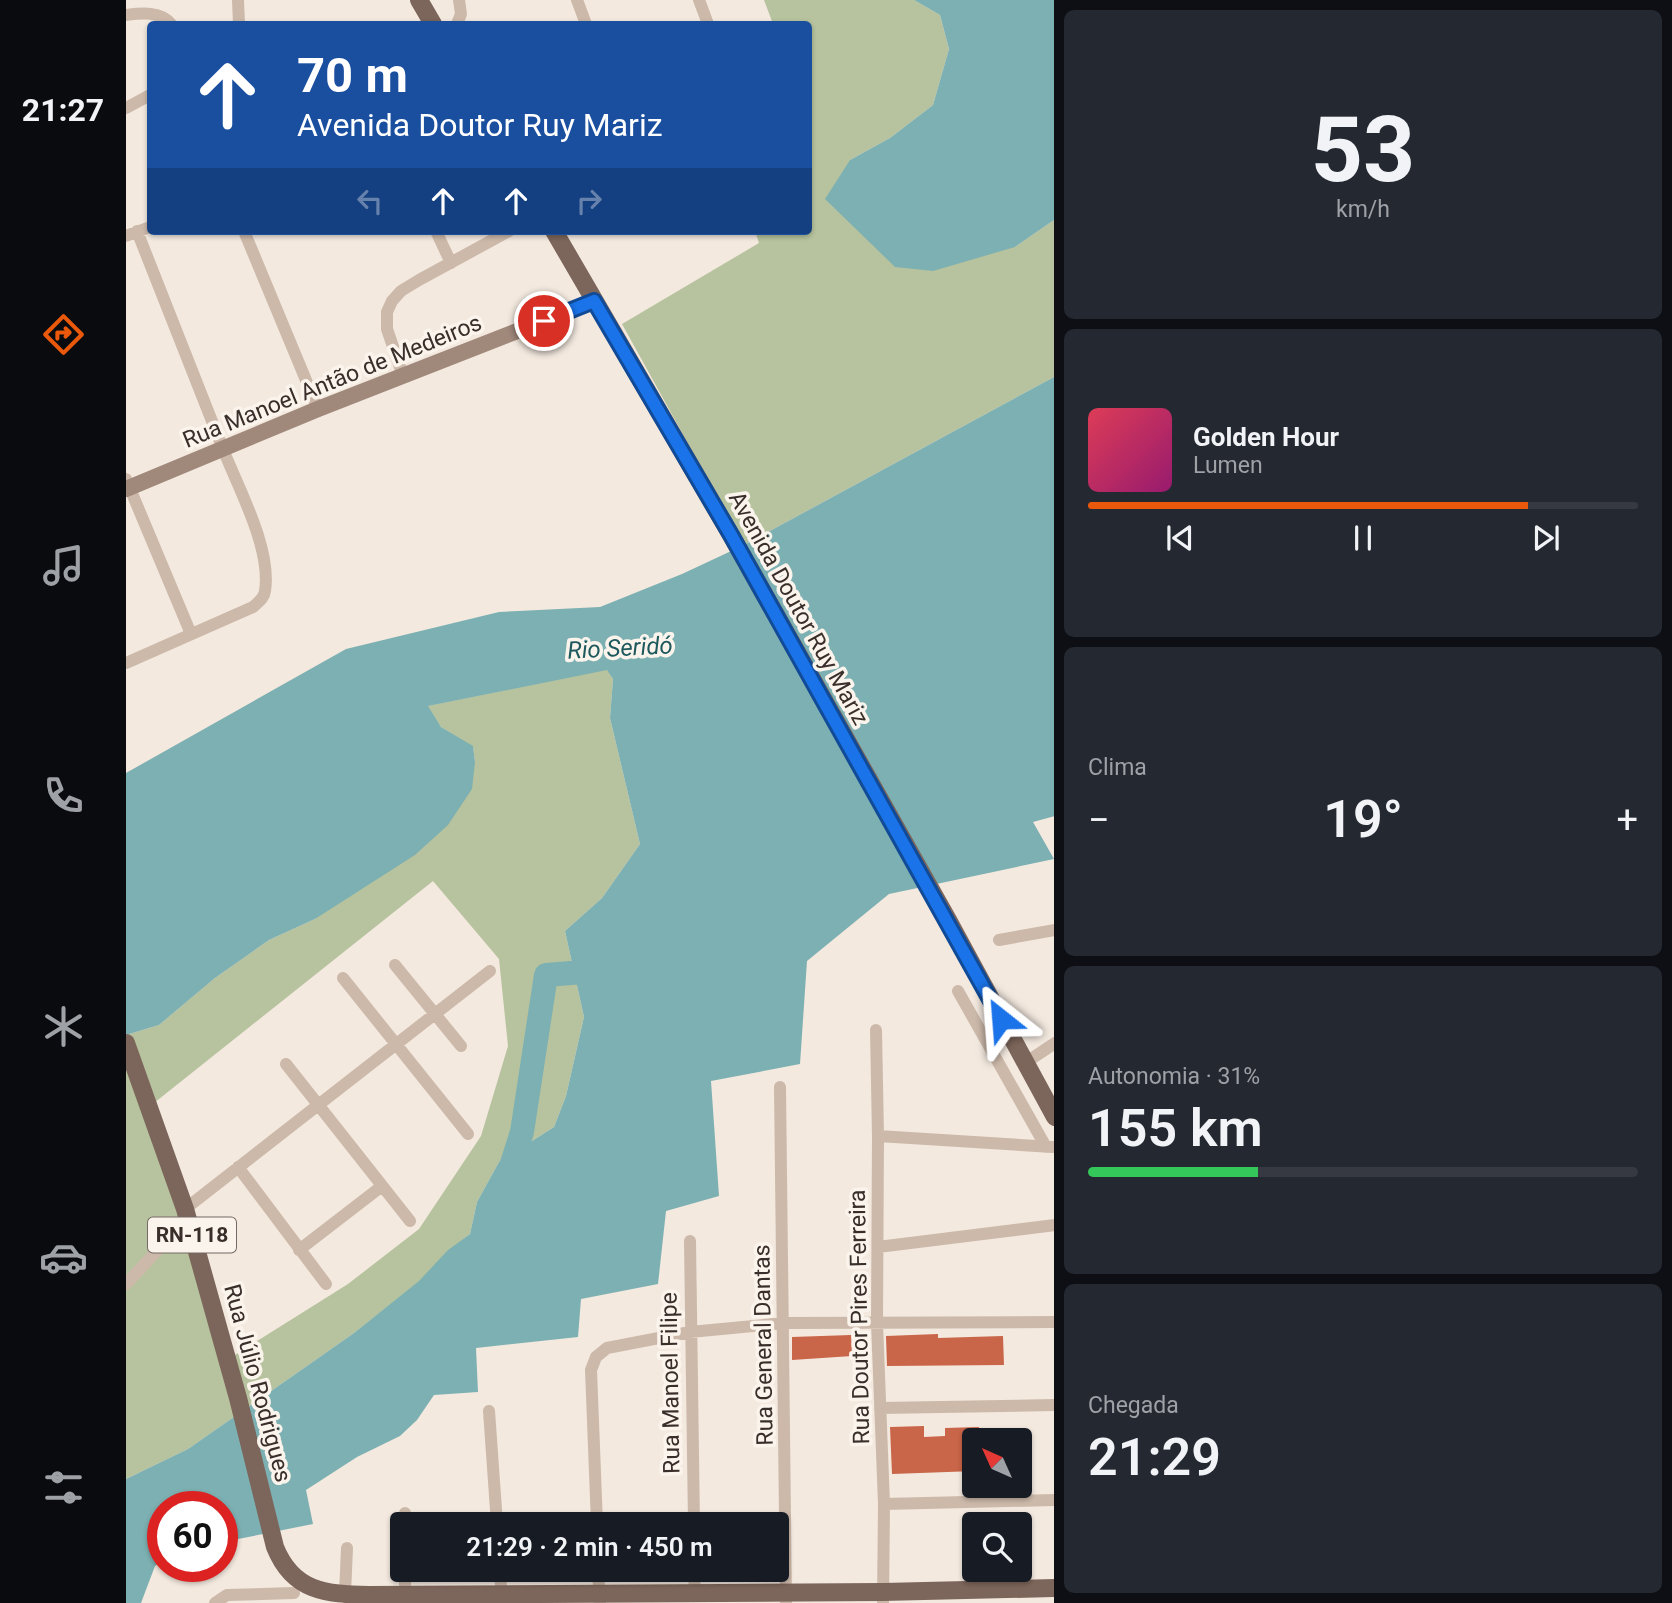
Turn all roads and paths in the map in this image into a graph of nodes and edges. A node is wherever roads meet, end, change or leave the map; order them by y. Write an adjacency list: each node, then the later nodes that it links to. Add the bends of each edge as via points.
1 (238, 0): 8 (street)
2 (419, 0): 9 (main road)
3 (459, 0): 10 (street)
4 (577, 0): 11 (street)
5 (699, 0): 12 (street)
6 (126, 15): 7 (street, via 154,15)
7 (168, 21)
8 (239, 21)
9 (431, 21)
10 (458, 21)
11 (585, 21)
12 (707, 21)
13 (147, 97): 14 (street)
14 (126, 108)
15 (132, 233): 24 (street)
16 (246, 235): 23 (street)
17 (438, 235): 20 (street)
18 (502, 235): 20 (street)
19 (556, 235): 21 (main road, Avenida Doutor Ruy Mariz)
20 (451, 263): 22 (street, via 391,301 387,329)
21 (594, 301): 22 (street, Rua Manoel Antão de Medeiros); 40 (main road, Avenida Doutor Ruy Mariz, via 731,535)
22 (403, 376): 23 (street, Rua Manoel Antão de Medeiros)
23 (318, 409): 24 (street, Rua Manoel Antão de Medeiros)
24 (222, 449): 25 (street, Rua Manoel Antão de Medeiros); 26 (street, via 253,520 265,591 253,607)
25 (127, 485): 26 (street)
26 (191, 634): 27 (street)
27 (126, 663)
28 (1054, 930): 29 (street)
29 (999, 940)
30 (395, 965): 34 (street)
31 (490, 971): 34 (street)
32 (343, 978): 38 (street)
33 (958, 991): 47 (street)
34 (435, 1013): 38 (street); 39 (street)
35 (876, 1030): 46 (street, Rua Doutor Pires Ferreira)
36 (126, 1043): 50 (main road, Rua Júlio Rodrigues / RN-118)
37 (1054, 1043): 40 (street)
38 (396, 1044): 43 (street); 45 (street)
39 (461, 1046)
40 (1025, 1063): 44 (main road, Avenida Doutor Ruy Mariz)
41 (286, 1064): 43 (street)
42 (780, 1087): 59 (street, Rua General Dantas)
43 (318, 1105): 48 (street); 49 (street)
44 (1054, 1117)
45 (468, 1134)
46 (878, 1136): 47 (street); 54 (street, Rua Doutor Pires Ferreira)
47 (1050, 1147)
48 (238, 1167): 50 (street); 55 (street)
49 (382, 1186): 51 (street); 55 (street)
50 (187, 1215): 56 (street); 71 (main road, Rua Júlio Rodrigues / RN-118, via 273,1538)
51 (410, 1222)
52 (1054, 1225): 54 (street)
53 (690, 1241): 61 (street, Rua Manoel Filipe)
54 (878, 1247): 60 (street, Rua Doutor Pires Ferreira)
55 (299, 1250): 57 (street)
56 (126, 1284)
57 (326, 1284)
58 (1054, 1322): 60 (street)
59 (784, 1323): 60 (street); 61 (street); 74 (street, Rua General Dantas)
60 (877, 1323): 63 (street, Rua Doutor Pires Ferreira)
61 (690, 1332): 68 (street, via 607,1348 596,1357 591,1370); 69 (street, Rua Manoel Filipe)
62 (1054, 1405): 63 (street)
63 (880, 1408): 66 (street, Rua Doutor Pires Ferreira)
64 (489, 1411): 67 (street)
65 (1054, 1500): 66 (street)
66 (884, 1504): 79 (street, Rua Doutor Pires Ferreira)
67 (496, 1512)
68 (597, 1512)
69 (694, 1512)
70 (347, 1548): 73 (street)
71 (290, 1573): 73 (main road, via 310,1587); 75 (street)
72 (1054, 1588): 79 (main road)
73 (345, 1594): 76 (main road)
74 (786, 1597): 78 (main road); 79 (main road)
75 (294, 1598): 81 (street, via 227,1595)
76 (404, 1598): 77 (main road)
77 (502, 1598): 80 (main road)
78 (695, 1598): 80 (main road)
79 (883, 1598)
80 (599, 1599)
81 (215, 1603)

